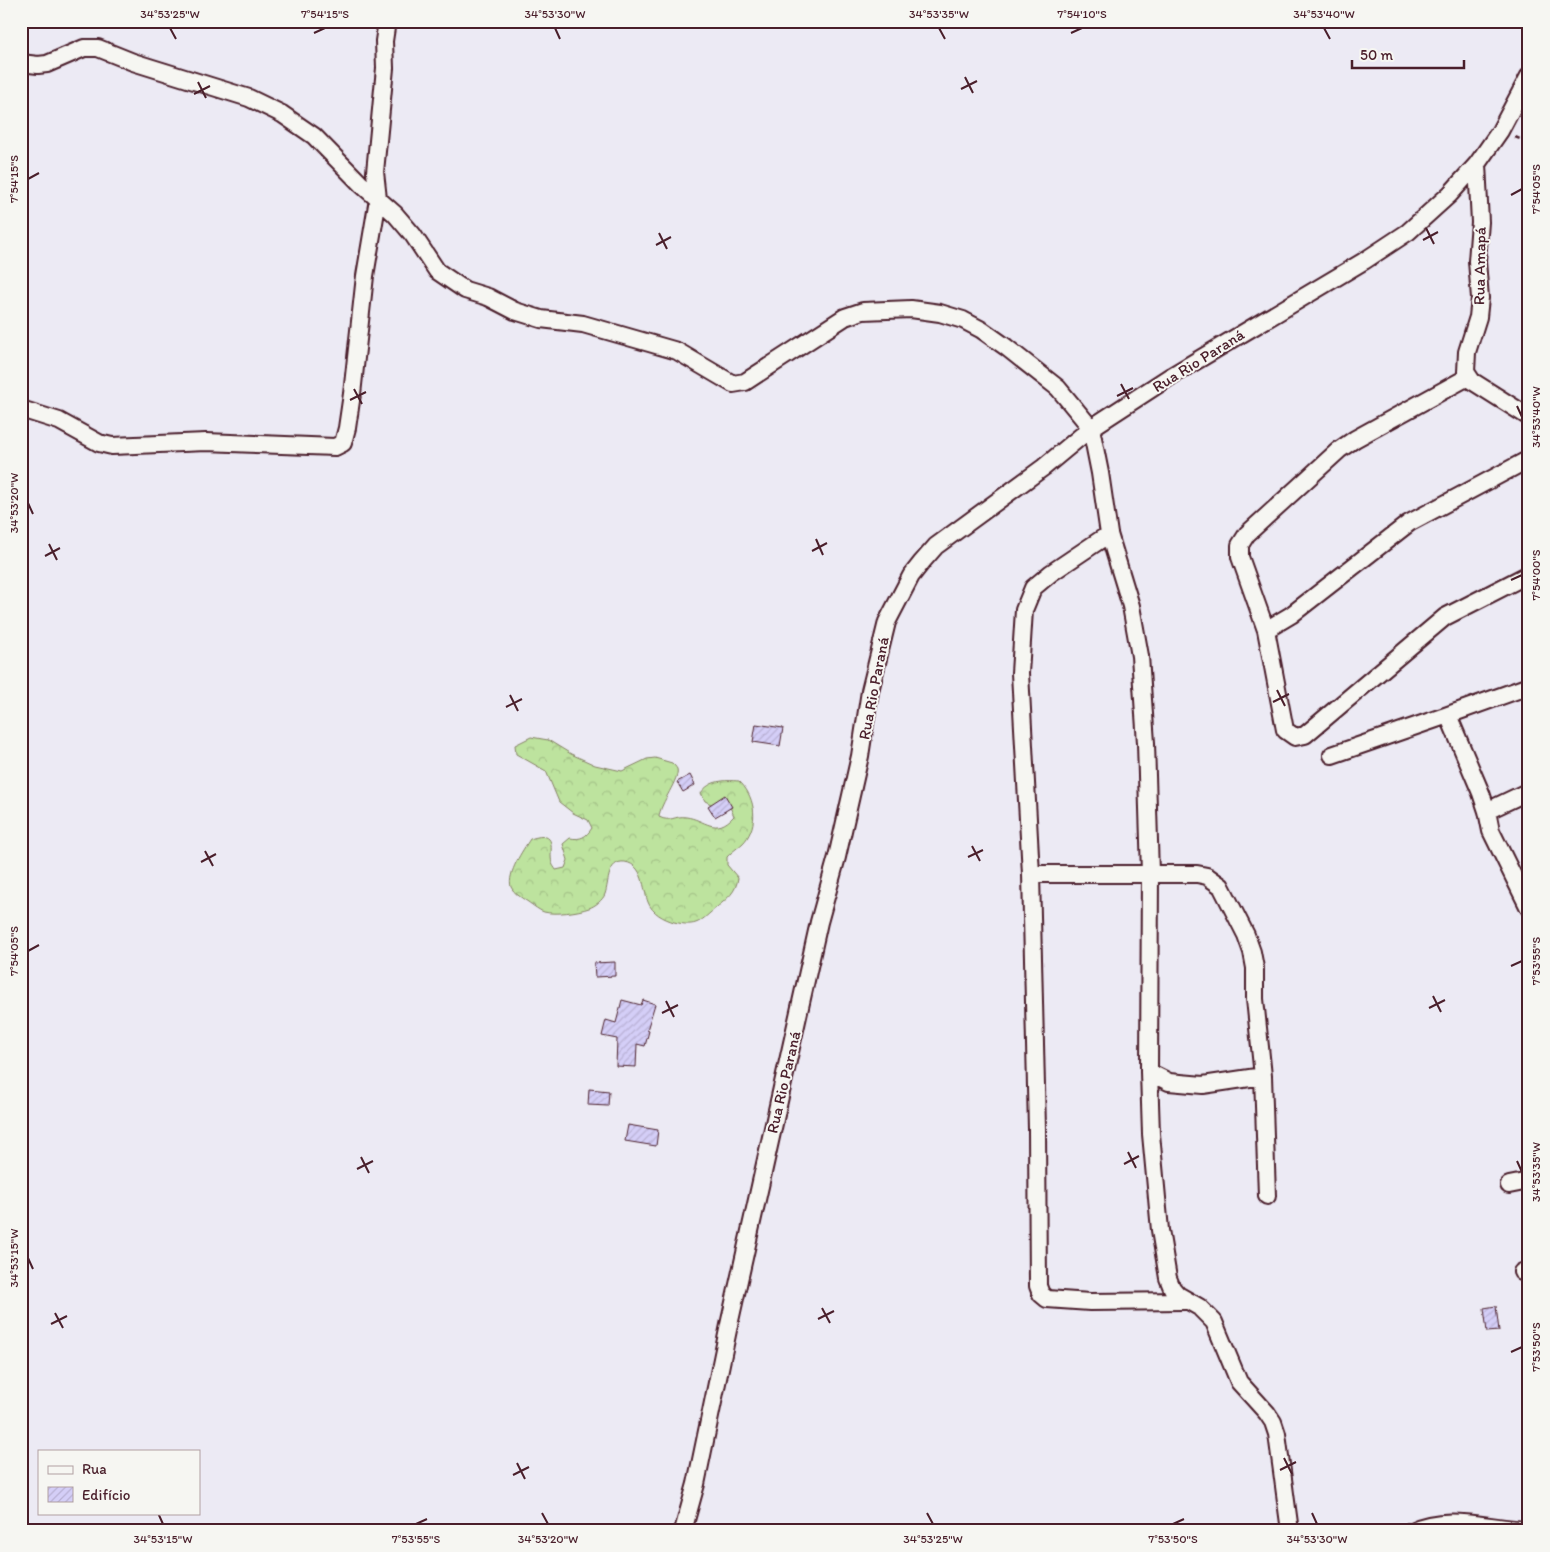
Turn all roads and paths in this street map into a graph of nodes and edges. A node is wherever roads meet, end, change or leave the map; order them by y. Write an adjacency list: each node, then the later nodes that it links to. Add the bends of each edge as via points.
1 (387, 21): 5 (street, via 375,172)
2 (21, 63): 5 (street, via 47,64 84,48 98,48 249,98 282,114 314,136)
3 (1529, 76): 4 (street, Rua Rio Paraná, via 1500,130)
4 (1476, 164): 6 (street, Rua Amapá, via 1480,298 1478,317 1467,352); 9 (street, Rua Rio Paraná, via 1450,194 1408,232)
5 (378, 198): 7 (street, via 347,428 340,445 206,442 112,446 98,443 59,421); 9 (street, via 413,236 437,271 465,290 515,311 583,324 677,351 733,384 745,382 845,317 862,311 911,309 940,313 982,330 1058,388)
6 (1467, 372): 8 (street, via 1490,393); 13 (street, via 1339,450 1246,534 1240,545 1240,557)
7 (21, 409)
8 (1529, 417)
9 (1091, 428): 11 (street); 31 (street, Rua Rio Paraná, via 1044,468 936,546 911,576 887,622 870,691 840,848 819,922)
10 (1529, 459): 13 (street, via 1409,522 1291,615)
11 (1109, 534): 19 (street, via 1033,588 1024,610 1020,673); 20 (street, via 1131,606 1140,656)
12 (1529, 574): 13 (street, via 1445,617 1305,735 1295,737 1285,730)
13 (1266, 630)
14 (1529, 686): 15 (street)
15 (1448, 714): 16 (street); 18 (street)
16 (1332, 756)
17 (1529, 791): 18 (street)
18 (1487, 811): 21 (street, via 1491,831)
19 (1031, 874): 20 (street); 29 (street, via 1037,1272 1041,1294 1047,1298 1090,1302)
20 (1150, 874): 24 (street); 25 (street, via 1207,876 1220,886 1252,952)
21 (1513, 878): 22 (street); 23 (street)
22 (1529, 888)
23 (1529, 908)
24 (1149, 1072): 25 (street, via 1170,1082 1203,1085); 29 (street, via 1160,1230 1168,1278 1172,1288)
25 (1262, 1076): 28 (street)
26 (1529, 1181): 27 (street)
27 (1509, 1185)
28 (1267, 1196)
29 (1185, 1301): 32 (street, via 1199,1306 1214,1322 1239,1382 1273,1422)
30 (1529, 1530): 33 (street, via 1447,1522)
31 (683, 1531)
32 (1290, 1531)
33 (1411, 1531)

